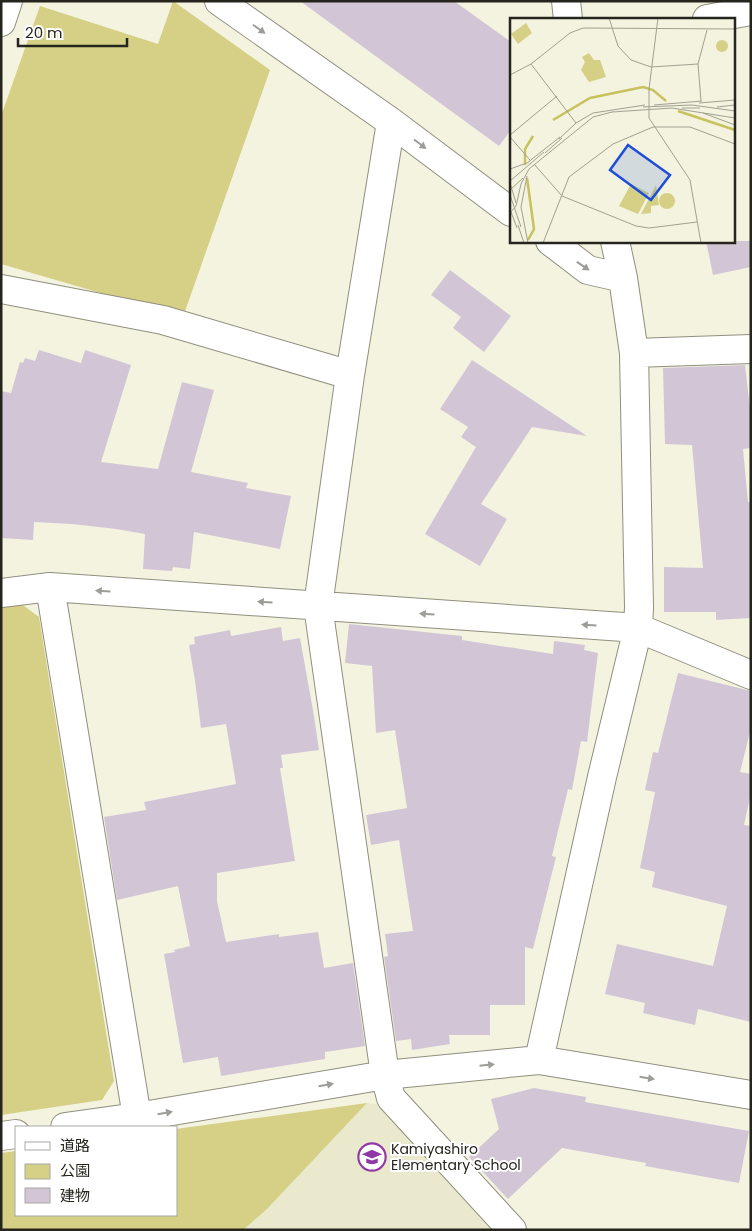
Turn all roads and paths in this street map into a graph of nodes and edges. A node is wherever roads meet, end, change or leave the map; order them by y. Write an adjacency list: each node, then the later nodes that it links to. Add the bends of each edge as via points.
1 (8, 1): 7 (street)
2 (219, 1): 8 (street, one-way to 8)
3 (566, 1): 5 (street)
4 (751, 11): 6 (street)
5 (568, 18)
6 (712, 18)
7 (1, 22)
8 (391, 122): 9 (street, one-way to 9); 16 (street)
9 (510, 211)
10 (551, 242): 12 (street, one-way to 12, via 588,270)
11 (615, 242): 12 (street)
12 (623, 278): 15 (street)
13 (1, 289): 16 (street, via 163,320)
14 (751, 349): 15 (street)
15 (634, 353): 20 (street)
16 (350, 375): 19 (street)
17 (50, 587): 18 (street); 19 (street, one-way to 17); 25 (street)
18 (1, 593)
19 (318, 606): 20 (street, one-way to 19); 23 (street)
20 (638, 628): 21 (street); 22 (street)
21 (751, 675)
22 (539, 1060): 23 (street, one-way to 22); 24 (street, one-way to 24)
23 (385, 1075): 25 (street, one-way to 23); 29 (street, via 391,1098)
24 (751, 1094)
25 (137, 1118): 26 (street)
26 (73, 1126)
27 (15, 1134): 28 (street)
28 (1, 1136)
29 (512, 1230)

